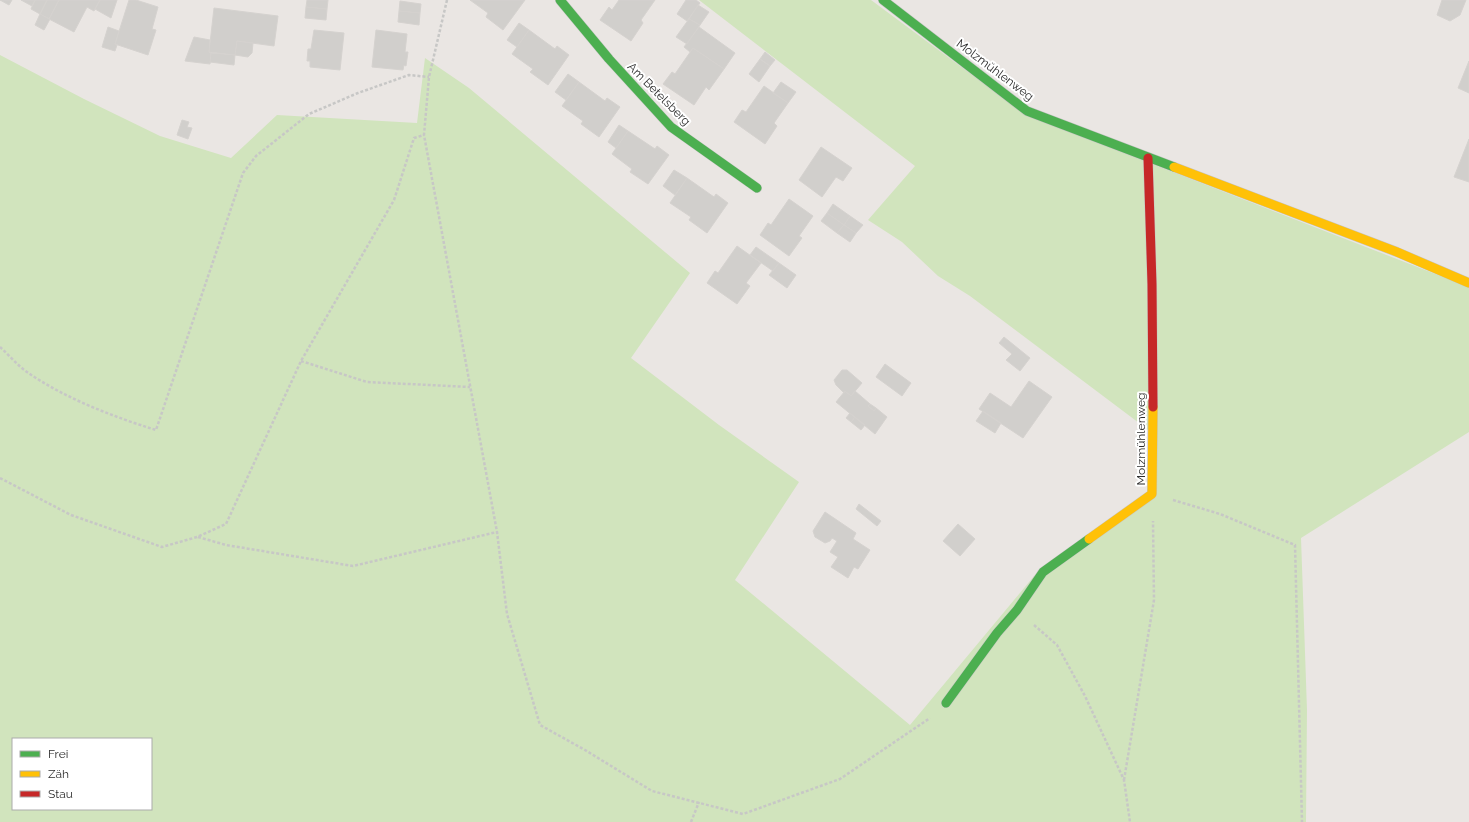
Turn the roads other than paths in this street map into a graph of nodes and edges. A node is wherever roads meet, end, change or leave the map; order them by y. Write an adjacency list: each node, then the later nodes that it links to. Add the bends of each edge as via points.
1 (560, 0): 4 (street, Am Betelsberg, via 671,127)
2 (883, 0): 3 (street, Molzmühlenweg, via 1027,111)
3 (1148, 158): 5 (street, Molzmühlenweg, via 1397,252); 6 (street, Molzmühlenweg, via 1152,278 1152,494 1043,572)
4 (757, 188)
5 (1469, 284)
6 (946, 703)

